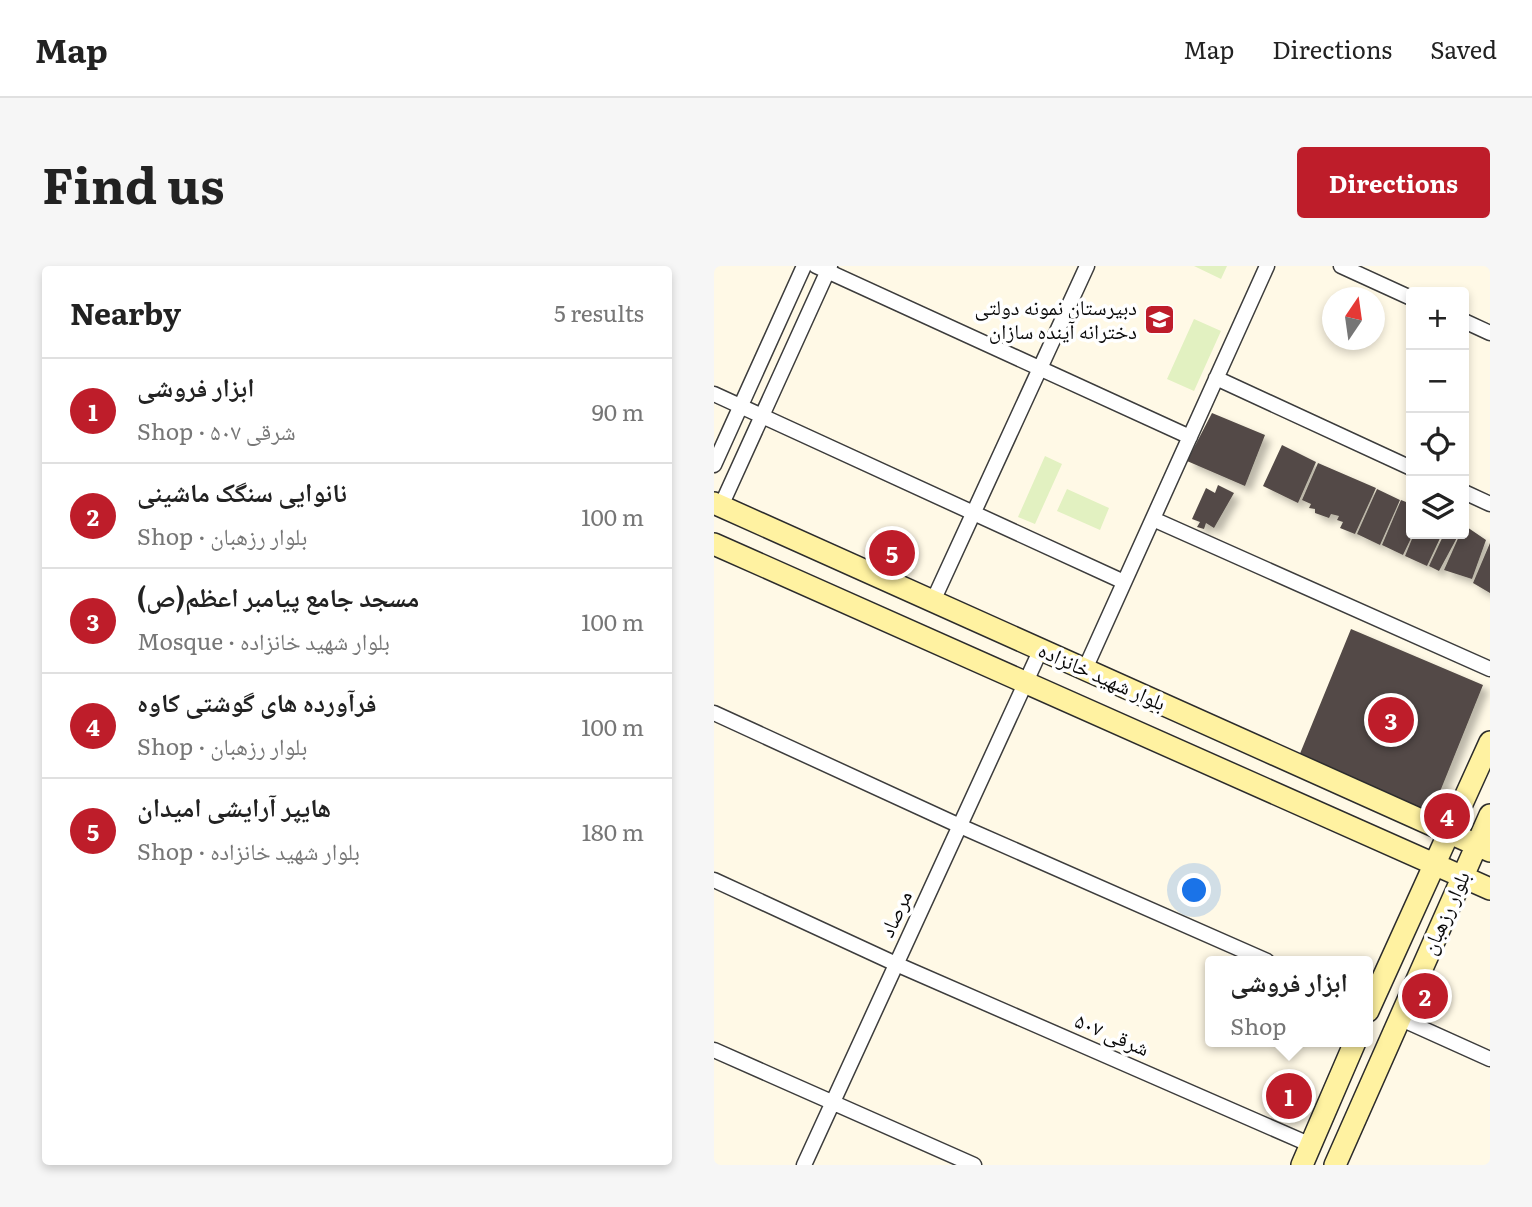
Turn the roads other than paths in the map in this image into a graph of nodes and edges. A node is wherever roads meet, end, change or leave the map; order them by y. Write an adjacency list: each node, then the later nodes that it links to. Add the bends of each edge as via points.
1 (804, 266): 12 (street)
2 (1087, 266): 9 (street)
3 (1267, 266): 10 (street)
4 (1341, 266): 6 (street)
5 (824, 268): 9 (street); 13 (street)
6 (1406, 296)
7 (1469, 323): 8 (street)
8 (1490, 333)
9 (1040, 369): 14 (street); 20 (street)
10 (1216, 378): 14 (street); 16 (street)
11 (714, 394): 12 (street)
12 (741, 406): 13 (street); 15 (street)
13 (762, 416): 19 (street); 20 (street)
14 (1189, 437): 21 (street)
15 (714, 465)
16 (1406, 466)
17 (1469, 494): 18 (street)
18 (1490, 504)
19 (718, 505): 24 (main road, بلوار شهید خانزاده)
20 (973, 513): 23 (street); 24 (street)
21 (1153, 519): 23 (street); 27 (street)
22 (714, 544): 28 (main road, بلوار شهید خانزاده)
23 (1124, 582): 26 (street)
24 (933, 601): 25 (main road, بلوار شهید خانزاده)
25 (1041, 649): 26 (main road, بلوار شهید خانزاده); 28 (street, مرصاد)
26 (1085, 669): 33 (main road, بلوار شهید خانزاده)
27 (1490, 669)
28 (1026, 681): 32 (street, مرصاد); 35 (main road, بلوار شهید خانزاده)
29 (714, 713): 32 (street)
30 (1490, 742): 33 (main road, بلوار رزهبان)
31 (1490, 815): 34 (main road, بلوار رزهبان)
32 (960, 826): 39 (street); 40 (street, مرصاد)
33 (1450, 833): 34 (main road, بلوار شهید خانزاده); 35 (main road, بلوار رزهبان)
34 (1483, 848): 36 (main road, بلوار رزهبان)
35 (1435, 866): 36 (main road, بلوار شهید خانزاده); 41 (main road, بلوار رزهبان)
36 (1461, 877): 38 (main road, بلوار شهید خانزاده); 42 (main road, بلوار رزهبان)
37 (714, 880): 40 (street, ۵۰۷ شرقی)
38 (1490, 889)
39 (1256, 956)
40 (896, 964): 46 (street, مرصاد); 47 (street, ۵۰۷ شرقی)
41 (1373, 997)
42 (1399, 1018): 45 (street); 48 (main road, بلوار رزهبان)
43 (1353, 1047): 47 (main road)
44 (714, 1050): 46 (street)
45 (1490, 1059)
46 (833, 1102): 49 (street, مرصاد); 50 (street)
47 (1311, 1144): 51 (main road)
48 (1342, 1163)
49 (804, 1165)
50 (974, 1165)
51 (1302, 1165)

